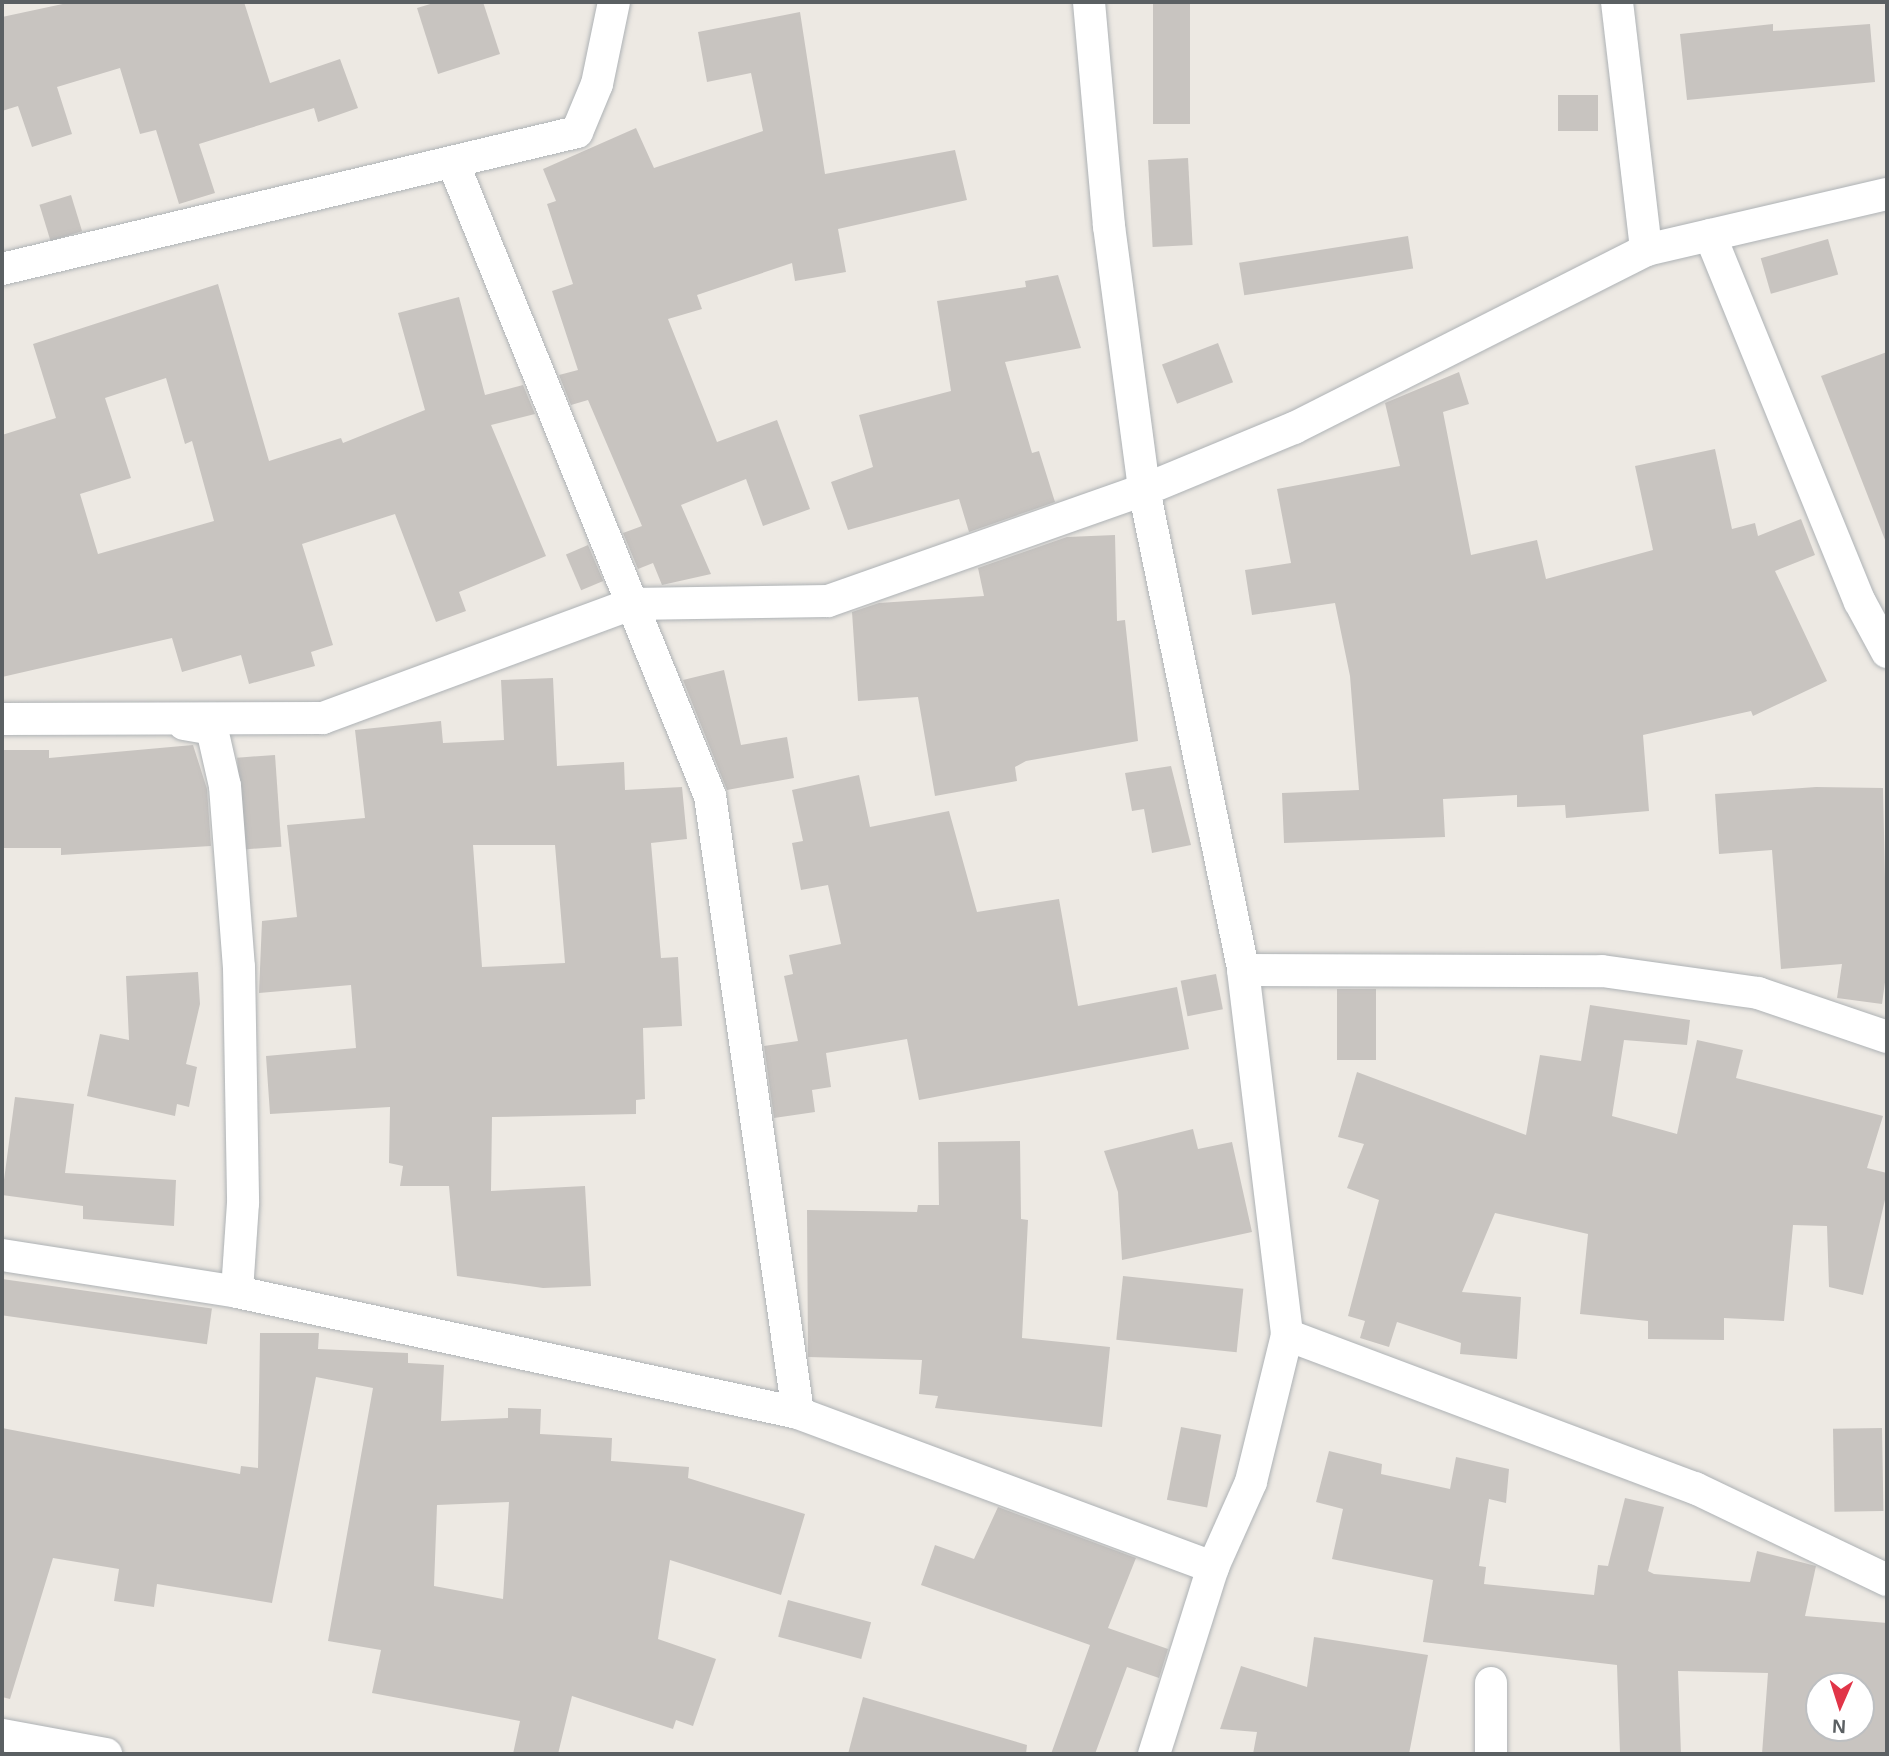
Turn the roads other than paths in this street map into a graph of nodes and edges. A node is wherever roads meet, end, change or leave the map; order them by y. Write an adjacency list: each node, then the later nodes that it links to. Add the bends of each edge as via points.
1 (614, 2): 4 (street, via 597,84 577,132)
2 (1089, 2): 9 (street, via 1109,226)
3 (1617, 2): 7 (street)
4 (454, 165): 8 (street); 10 (street)
5 (1887, 194): 6 (street)
6 (1710, 235): 7 (street); 11 (street, via 1860,602)
7 (1646, 250): 9 (street, via 1294,428)
8 (2, 269)
9 (1144, 490): 10 (street, via 828,601); 14 (street)
10 (632, 604): 13 (street, via 323,718); 19 (street, via 710,796)
11 (1887, 652)
12 (2, 719): 13 (street)
13 (155, 719): 17 (street, via 212,729 225,786 239,967 243,1203)
14 (1243, 970): 15 (street, via 1602,971 1758,993); 18 (street)
15 (1887, 1037)
16 (2, 1255): 17 (street)
17 (237, 1292): 19 (street)
18 (1287, 1335): 20 (street, via 1251,1482); 21 (street, via 1695,1488)
19 (798, 1413): 20 (street)
20 (1213, 1567): 25 (street)
21 (1887, 1580)
22 (1491, 1683): 26 (street)
23 (2, 1735): 24 (street)
24 (106, 1754)
25 (1154, 1754)
26 (1492, 1754)

